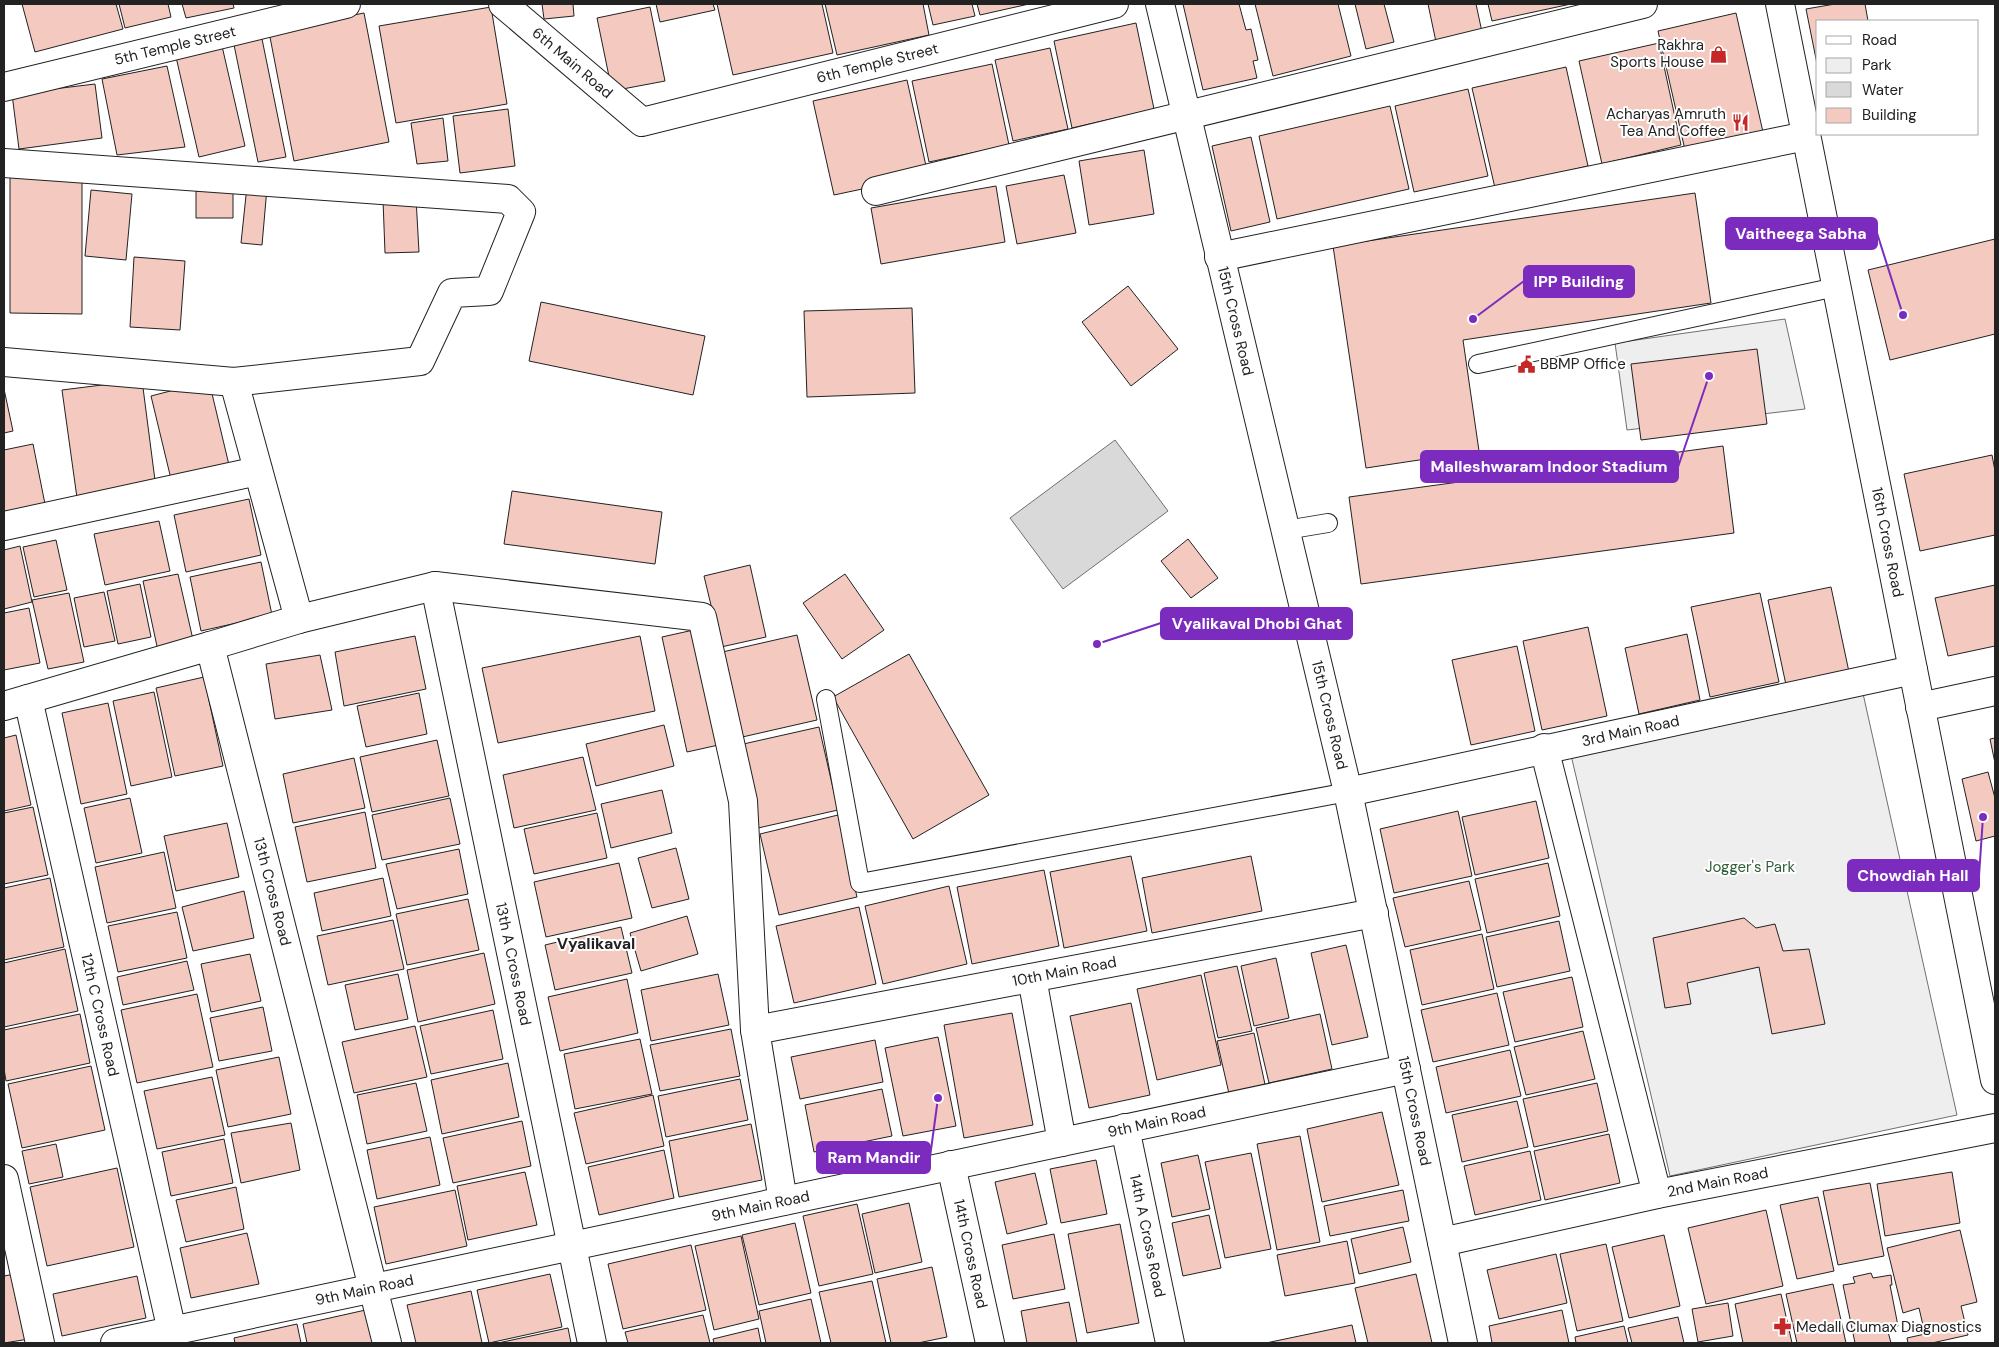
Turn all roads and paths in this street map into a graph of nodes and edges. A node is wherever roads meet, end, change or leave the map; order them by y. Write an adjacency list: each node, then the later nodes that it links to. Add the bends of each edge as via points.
1 (346, 4): 7 (street, 5th Temple Street)
2 (503, 4): 9 (street, 6th Main Road)
3 (1114, 4): 9 (street, 6th Temple Street)
4 (1160, 4): 8 (street, 15th Cross Road)
5 (1643, 4): 8 (street)
6 (1780, 4): 10 (street, 16th Cross Road)
7 (4, 88)
8 (1187, 117): 12 (street); 13 (street, 15th Cross Road)
9 (642, 122)
10 (1806, 136): 13 (street); 14 (street, 16th Cross Road)
11 (4, 163): 17 (street, via 508,199 521,212 489,291 452,293 420,361)
12 (876, 192)
13 (1219, 257): 21 (street, 15th Cross Road)
14 (1836, 287): 16 (lane); 25 (street, 16th Cross Road)
15 (4, 362): 17 (street)
16 (1478, 364)
17 (234, 382): 18 (street)
18 (258, 470): 20 (street); 23 (street)
19 (1328, 523): 21 (lane)
20 (4, 526)
21 (1286, 530): 31 (street, 15th Cross Road)
22 (435, 586): 23 (street); 34 (street, via 702,617 743,801); 46 (street, 13th A Cross Road)
23 (298, 620): 24 (street)
24 (210, 646): 28 (street); 47 (street, 13th Cross Road)
25 (1913, 670): 29 (street, 16th Cross Road); 30 (street, 3rd Main Road)
26 (1995, 691): 29 (street)
27 (826, 699): 31 (lane, via 860,883)
28 (16, 702): 48 (street, 12th C Cross Road)
29 (1920, 707): 35 (street, 16th Cross Road)
30 (1544, 748): 31 (street, 3rd Main Road); 43 (street)
31 (1348, 792): 32 (street, 15th Cross Road)
32 (1374, 913): 33 (street, 10th Main Road); 36 (street, 15th Cross Road)
33 (1032, 978): 34 (street, 10th Main Road); 40 (street)
34 (756, 1030): 44 (street)
35 (1991, 1031): 37 (street, 16th Cross Road)
36 (1406, 1069): 38 (street, 9th Main Road); 45 (street, 15th Cross Road)
37 (1995, 1080)
38 (1125, 1128): 40 (street, 9th Main Road); 54 (street, 14th A Cross Road)
39 (1995, 1128): 43 (street, 2nd Main Road)
40 (1062, 1142): 41 (street, 9th Main Road)
41 (951, 1165): 44 (street, 9th Main Road); 53 (street, 14th Cross Road)
42 (4, 1179): 49 (street)
43 (1657, 1194): 45 (street, 2nd Main Road)
44 (783, 1202): 46 (street, 9th Main Road)
45 (1442, 1242): 55 (street, 15th Cross Road)
46 (572, 1246): 47 (street, 9th Main Road); 52 (street, 13th A Cross Road)
47 (374, 1289): 48 (street, 9th Main Road); 51 (street, 13th Cross Road)
48 (191, 1333): 50 (street, 9th Main Road)
49 (40, 1343)
50 (115, 1343)
51 (387, 1343)
52 (592, 1343)
53 (990, 1343)
54 (1170, 1343)
55 (1463, 1343)

